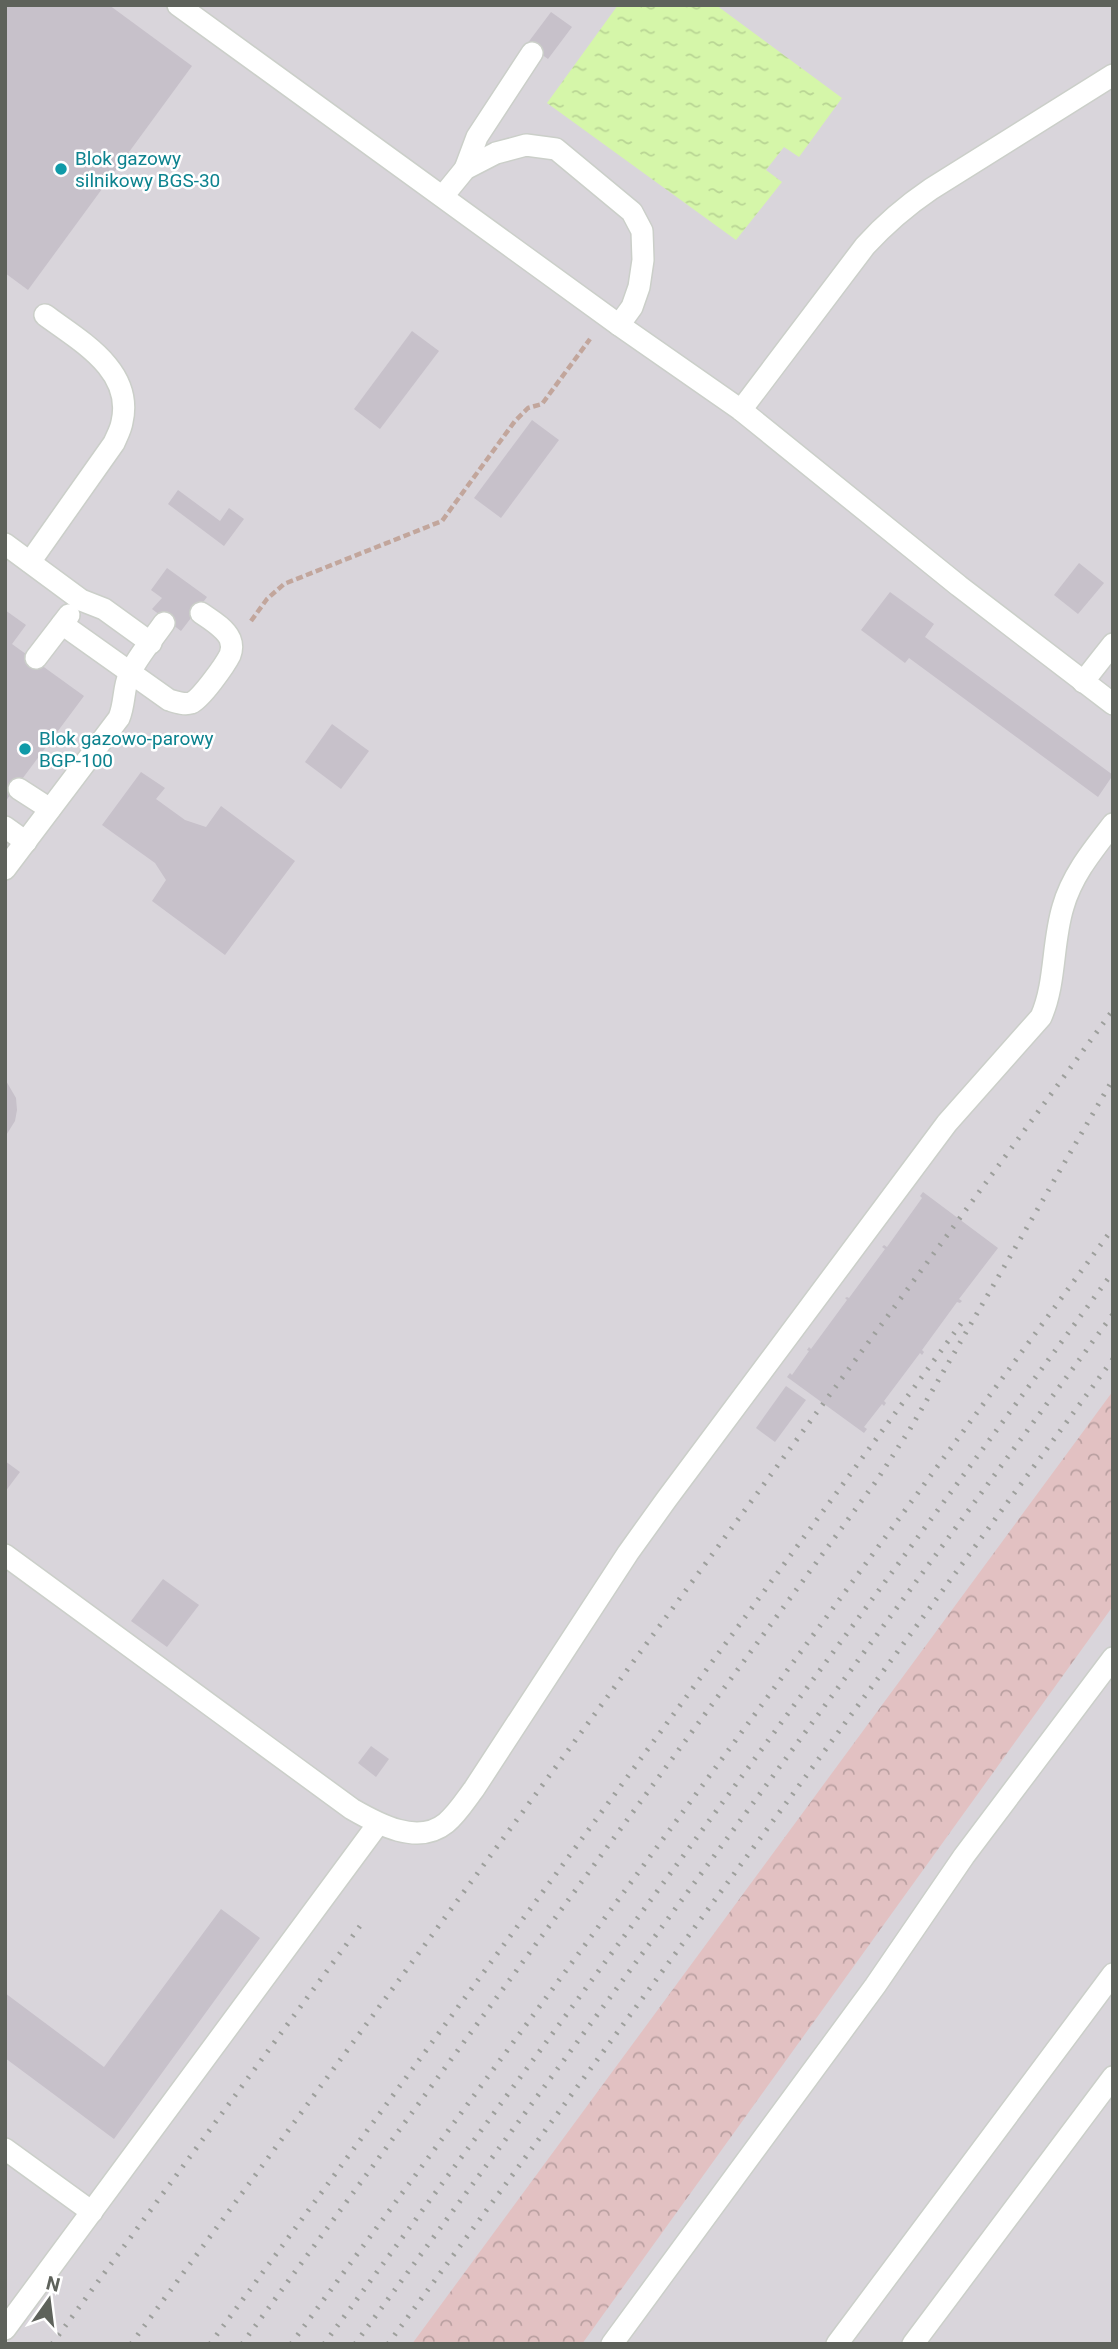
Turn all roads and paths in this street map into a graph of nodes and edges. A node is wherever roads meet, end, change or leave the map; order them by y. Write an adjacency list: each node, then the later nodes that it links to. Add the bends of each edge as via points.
1 (178, 5): 5 (lane)
2 (532, 53): 4 (lane, via 477,137)
3 (1113, 75): 8 (lane, via 931,189 883,226)
4 (465, 169): 5 (lane); 7 (lane, via 496,153 526,145 556,149 632,212 642,232 637,296)
5 (443, 196): 7 (lane)
6 (45, 315): 10 (lane, via 99,355 117,378 123,422 114,443)
7 (613, 320): 8 (lane); 17 (path, via 542,404 528,408 516,421 442,521 284,583)
8 (741, 410): 20 (lane)
9 (5, 544): 10 (lane)
10 (30, 562): 11 (lane)
11 (81, 600): 14 (lane); 15 (lane, via 104,609)
12 (201, 613): 17 (lane, via 221,628)
13 (164, 623): 15 (lane)
14 (62, 624): 18 (lane); 19 (lane)
15 (151, 643): 19 (lane)
16 (1113, 644): 20 (lane)
17 (232, 647): 19 (lane, via 192,702 169,700)
18 (36, 658)
19 (130, 672): 23 (lane, via 119,718)
20 (1083, 682): 21 (lane)
21 (1113, 704)
22 (19, 789): 23 (lane)
23 (50, 809): 26 (lane)
24 (1113, 824): 30 (lane, via 1069,888 1041,1017 947,1123 666,1500 474,1789 444,1824 432,1831 397,1830)
25 (5, 827): 26 (lane)
26 (26, 842): 27 (lane)
27 (5, 869)
28 (5, 1555): 30 (lane)
29 (1113, 1658): 36 (lane, via 964,1856 867,1997)
30 (378, 1824): 34 (lane)
31 (1113, 1973): 37 (lane)
32 (1113, 2077): 38 (lane)
33 (5, 2148): 34 (lane)
34 (92, 2212): 35 (lane)
35 (6, 2327)
36 (612, 2344)
37 (837, 2344)
38 (913, 2344)

